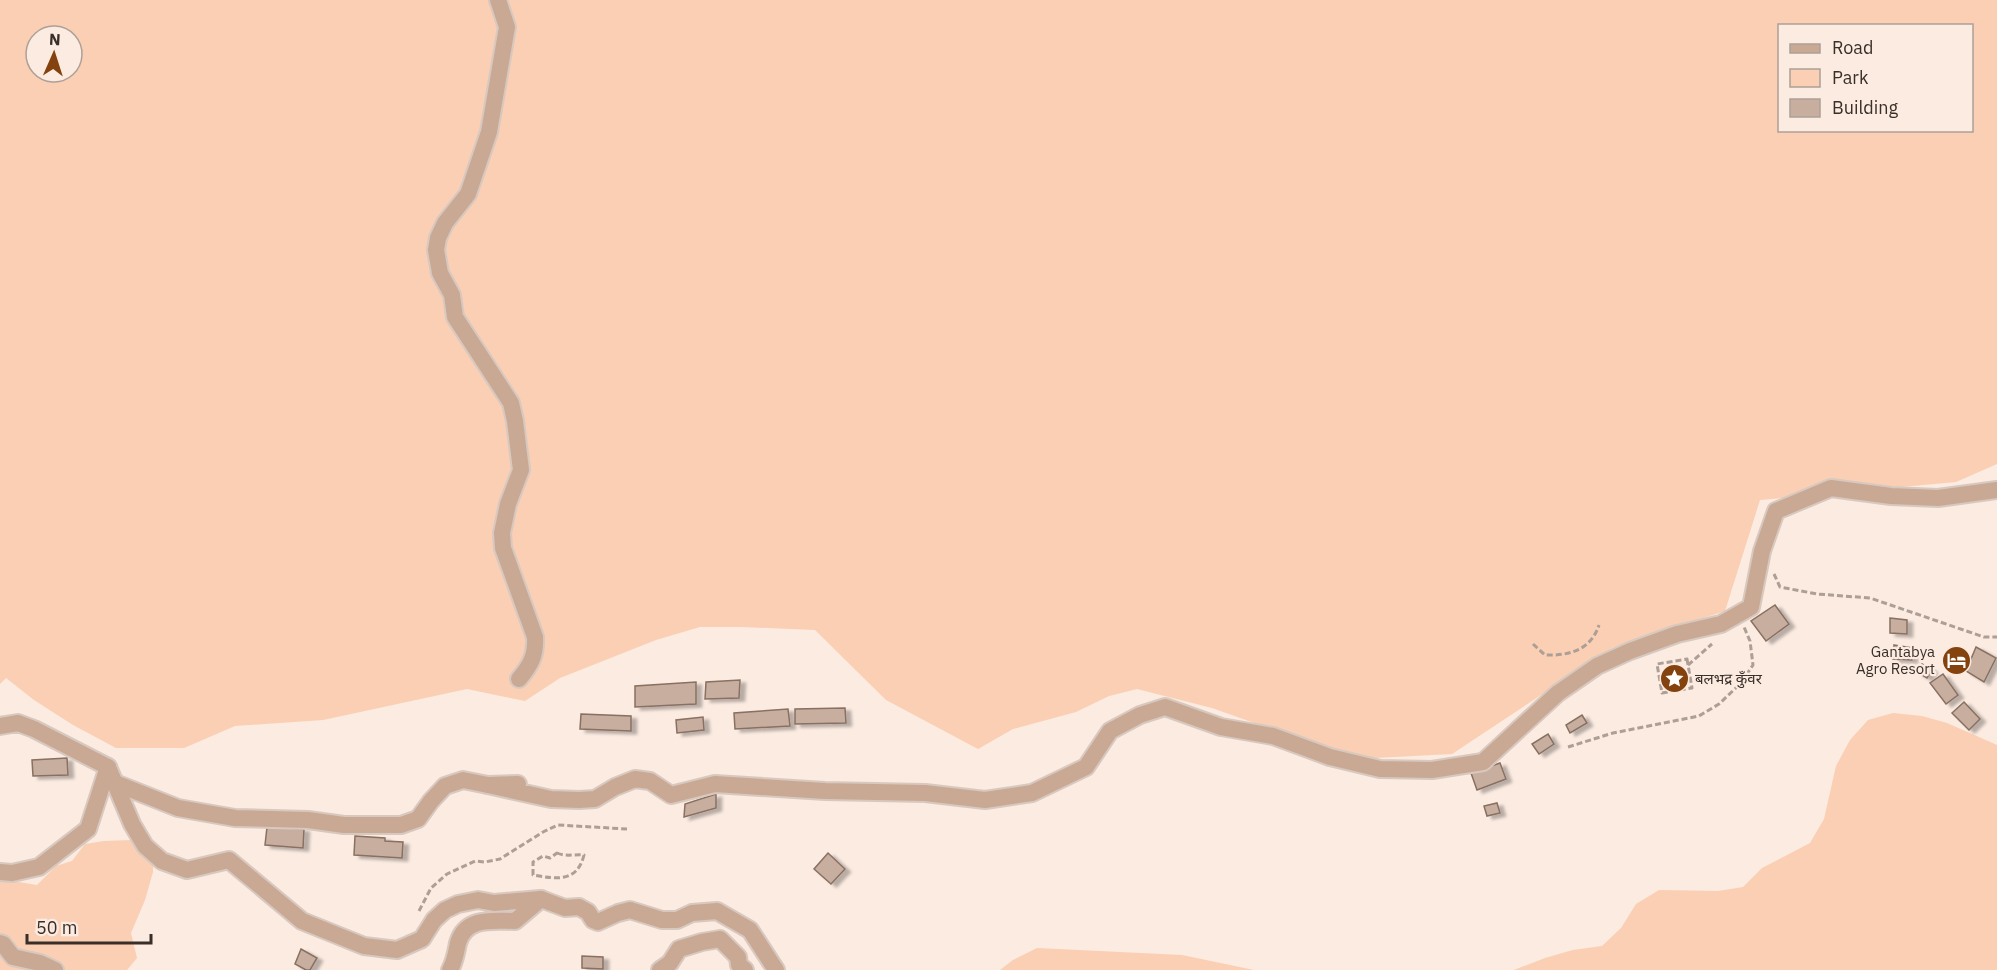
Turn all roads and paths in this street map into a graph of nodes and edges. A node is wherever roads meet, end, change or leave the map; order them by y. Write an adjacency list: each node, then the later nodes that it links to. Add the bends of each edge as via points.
1 (498, 0): 10 (street, via 507,27 489,132 468,194 445,223 436,250 455,316 511,403 515,421 521,470 507,504 503,548 535,637 536,651)
2 (1997, 490): 3 (street, via 1938,498 1831,488 1776,511)
3 (1762, 551): 4 (street, via 1751,608); 7 (path, via 1780,587 1870,598 1984,637)
4 (1738, 615): 5 (street); 12 (path, via 1750,641 1753,665 1719,704 1699,716 1613,733)
5 (1721, 624): 9 (path, via 1721,632); 16 (street, via 1677,634 1597,666 1558,693 1483,762 1432,770 1380,769 1165,708 1140,715 1110,731 1086,767 1032,793 985,800 925,793 715,784 672,795 650,780 635,779 595,799 579,800 551,799)
6 (1599, 626): 8 (path, via 1589,644 1568,653 1545,655)
7 (1997, 637)
8 (1533, 644)
9 (1688, 665): 9 (path, via 1692,688 1662,693 1657,664 1687,658)
10 (519, 679)
11 (0, 726): 13 (street, via 18,723 34,729)
12 (1568, 747)
13 (108, 767): 14 (street); 19 (street, via 88,829 39,867)
14 (115, 783): 16 (street, via 178,808 235,818 308,819 345,825 401,825 418,819 445,786 463,780); 21 (street, via 145,846 162,861 187,870 229,860 303,921 364,946 397,950)
15 (518, 784): 16 (street)
16 (488, 785)
17 (627, 829): 21 (path, via 558,825 500,859 475,861 447,874 431,888 418,912)
18 (533, 862): 18 (path, via 557,853 584,855 576,871 557,879 533,875)
19 (0, 872)
20 (541, 899): 21 (street, via 458,904 434,920); 24 (street, via 515,921 484,920 468,928 459,940); 27 (street, via 565,908 579,907 598,922 630,910 662,920 677,920 692,913 717,910 750,930)
21 (422, 939)
22 (0, 943): 23 (street, via 13,957)
23 (55, 970)
24 (450, 970)
25 (660, 970): 26 (street, via 679,949 720,939)
26 (745, 970)
27 (776, 970)

